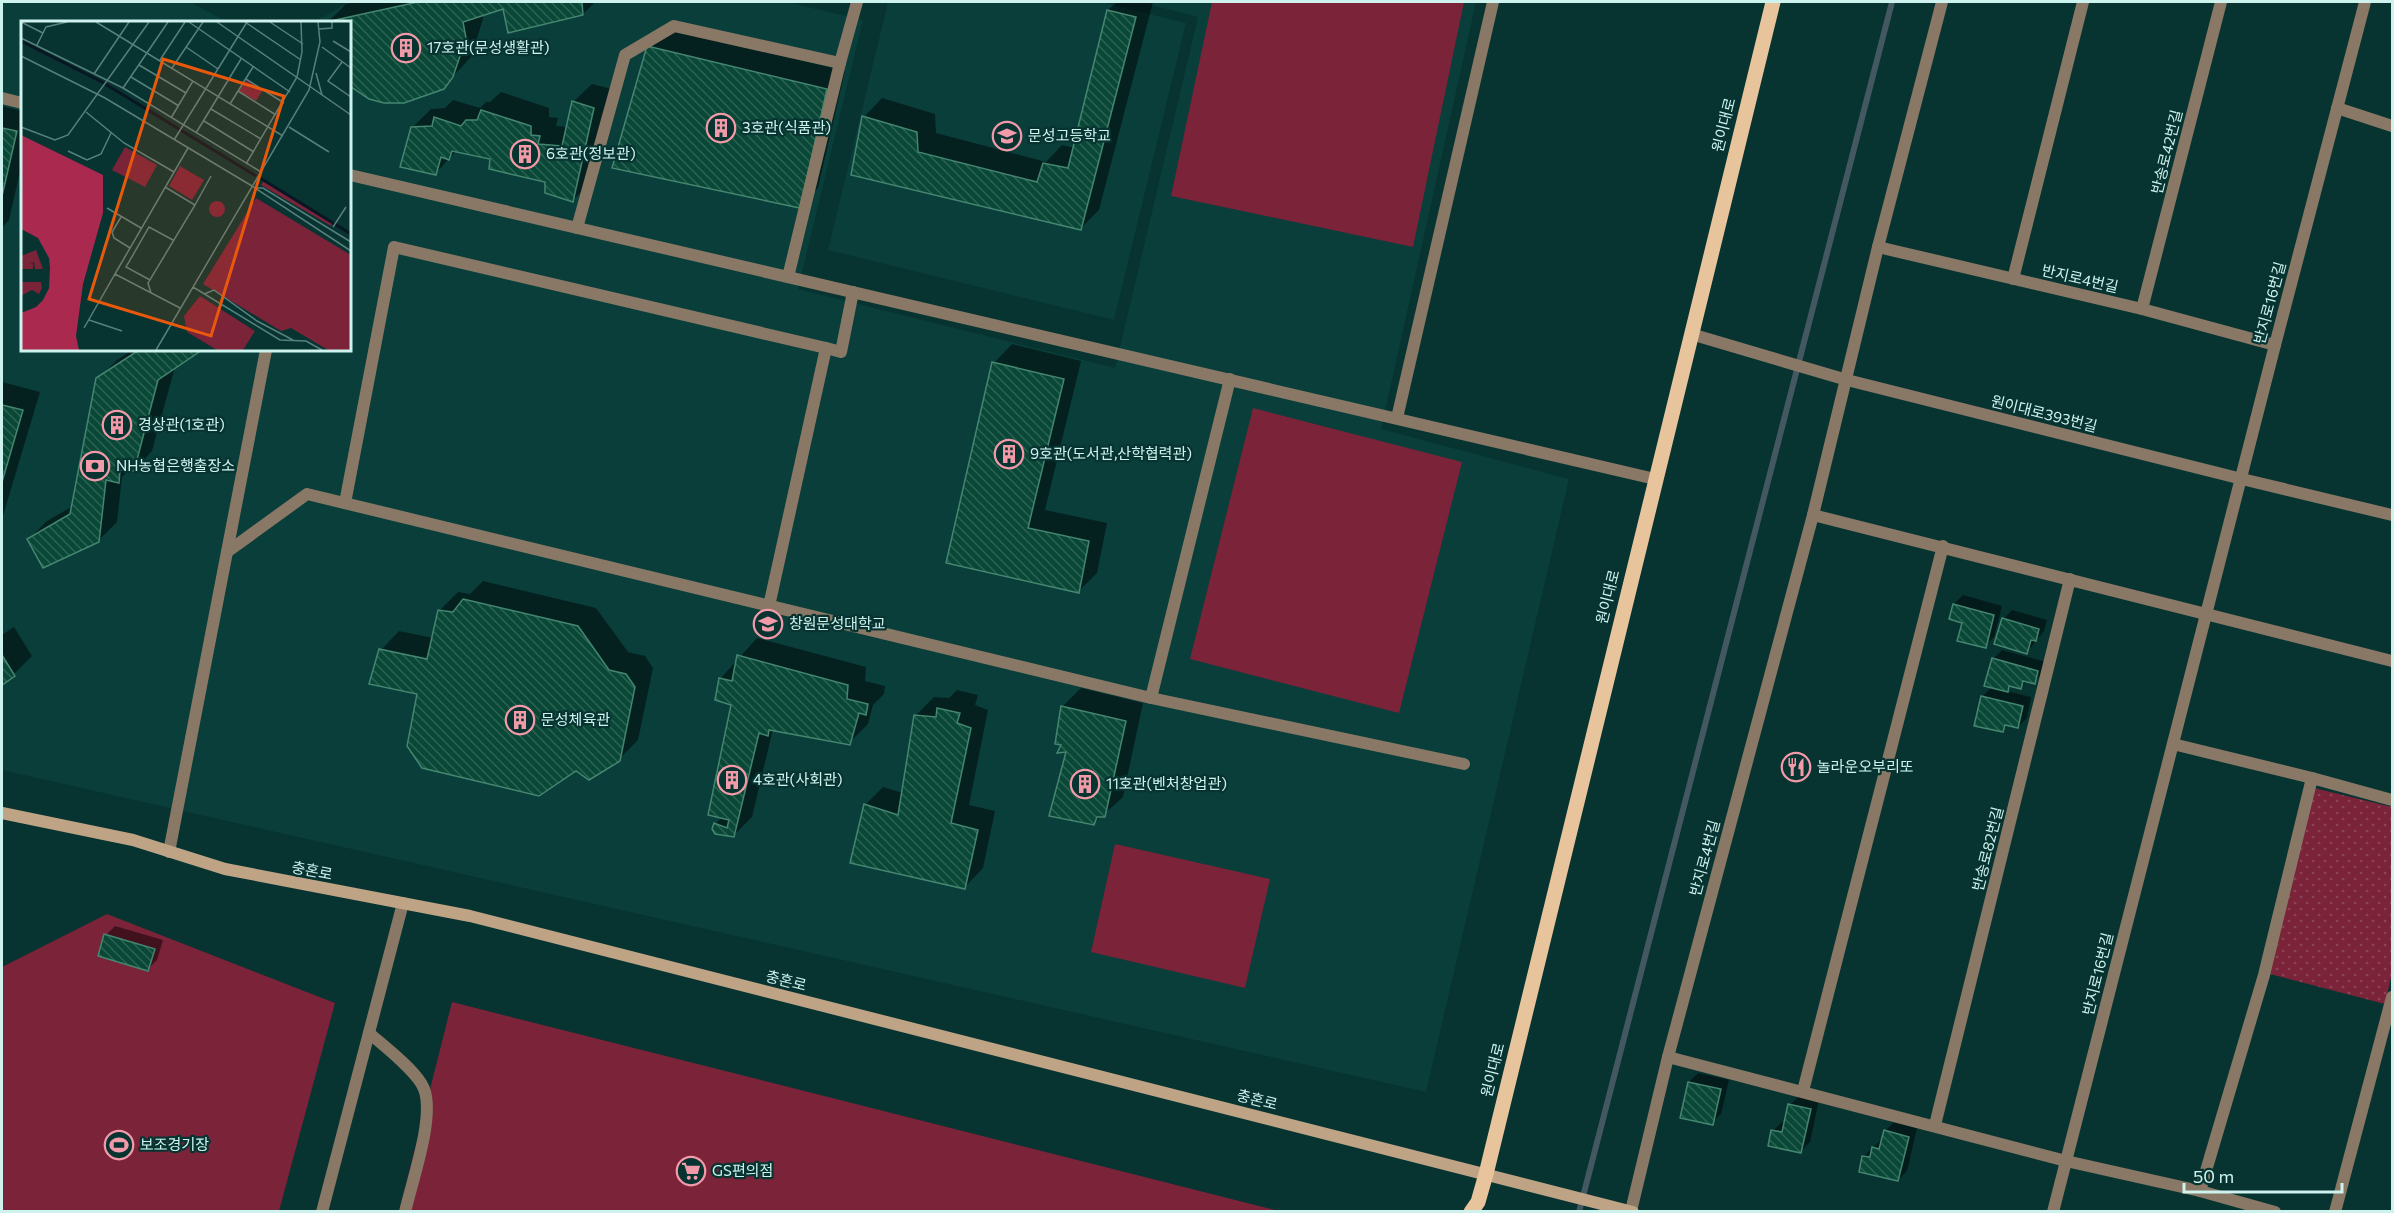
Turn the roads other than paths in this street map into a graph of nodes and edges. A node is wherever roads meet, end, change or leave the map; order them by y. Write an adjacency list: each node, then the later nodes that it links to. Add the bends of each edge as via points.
1 (857, 2): 8 (street)
2 (1493, 2): 26 (street)
3 (1773, 2): 20 (main road, 원이대로)
4 (1942, 2): 15 (street, 반지로4번길)
5 (2083, 2): 17 (street)
6 (2221, 2): 19 (street, 반송로42번길)
7 (2365, 2): 11 (street, 반지로16번길)
8 (840, 63): 14 (street, via 674,26 625,55); 16 (street)
9 (2, 98): 10 (street)
10 (21, 103)
11 (2337, 108): 12 (street); 21 (street, 반지로16번길)
12 (2392, 126)
13 (351, 175): 14 (street)
14 (577, 228): 16 (street)
15 (1878, 247): 17 (street, 반지로4번길); 25 (street, 반지로4번길)
16 (788, 277): 18 (street)
17 (2013, 279): 19 (street, 반지로4번길)
18 (853, 292): 22 (street, via 841,352); 24 (street)
19 (2142, 309): 21 (street, 반지로4번길)
20 (1691, 334): 25 (street, 원이대로393번길); 27 (main road, 원이대로)
21 (2275, 345): 28 (street, 반지로16번길)
22 (826, 348): 29 (street, via 394,247); 35 (street)
23 (266, 351): 33 (street)
24 (1230, 380): 26 (street); 38 (street)
25 (1847, 380): 28 (street, 원이대로393번길); 30 (street, 반지로4번길)
26 (1396, 418): 27 (street)
27 (1655, 478): 52 (main road, 원이대로)
28 (2242, 479): 31 (street, 원이대로393번길); 36 (street, 반지로16번길)
29 (345, 503): 33 (street, via 307,494); 35 (street)
30 (1813, 514): 32 (street); 48 (street, 반지로4번길)
31 (2392, 515)
32 (1944, 546): 34 (street); 49 (street)
33 (227, 552): 44 (street)
34 (2070, 579): 36 (street); 50 (street, 반송로82번길)
35 (769, 606): 38 (street)
36 (2206, 613): 37 (street); 39 (street, 반지로16번길)
37 (2392, 661)
38 (1151, 698): 40 (street)
39 (2173, 744): 41 (street); 51 (street, 반지로16번길)
40 (1464, 764)
41 (2312, 778): 42 (street); 53 (street, via 2264,975)
42 (2392, 800)
43 (2, 813): 44 (main road, 충혼로, via 133,840)
44 (169, 852): 45 (main road, 충혼로, via 225,869)
45 (403, 903): 47 (street); 52 (main road, 충혼로, via 470,916)
46 (2392, 997): 60 (street)
47 (369, 1033): 56 (street); 57 (street, via 424,1088 428,1117)
48 (1668, 1057): 49 (street); 55 (street, 반지로4번길)
49 (1803, 1091): 50 (street)
50 (1935, 1125): 51 (street)
51 (2066, 1161): 53 (street); 58 (street, 반지로16번길)
52 (1486, 1174): 54 (main road, 원이대로); 55 (main road, 충혼로)
53 (2200, 1191): 59 (street)
54 (1476, 1208)
55 (1628, 1210)
56 (324, 1211)
57 (405, 1212)
58 (2053, 1212)
59 (2275, 1212)
60 (2335, 1212)

